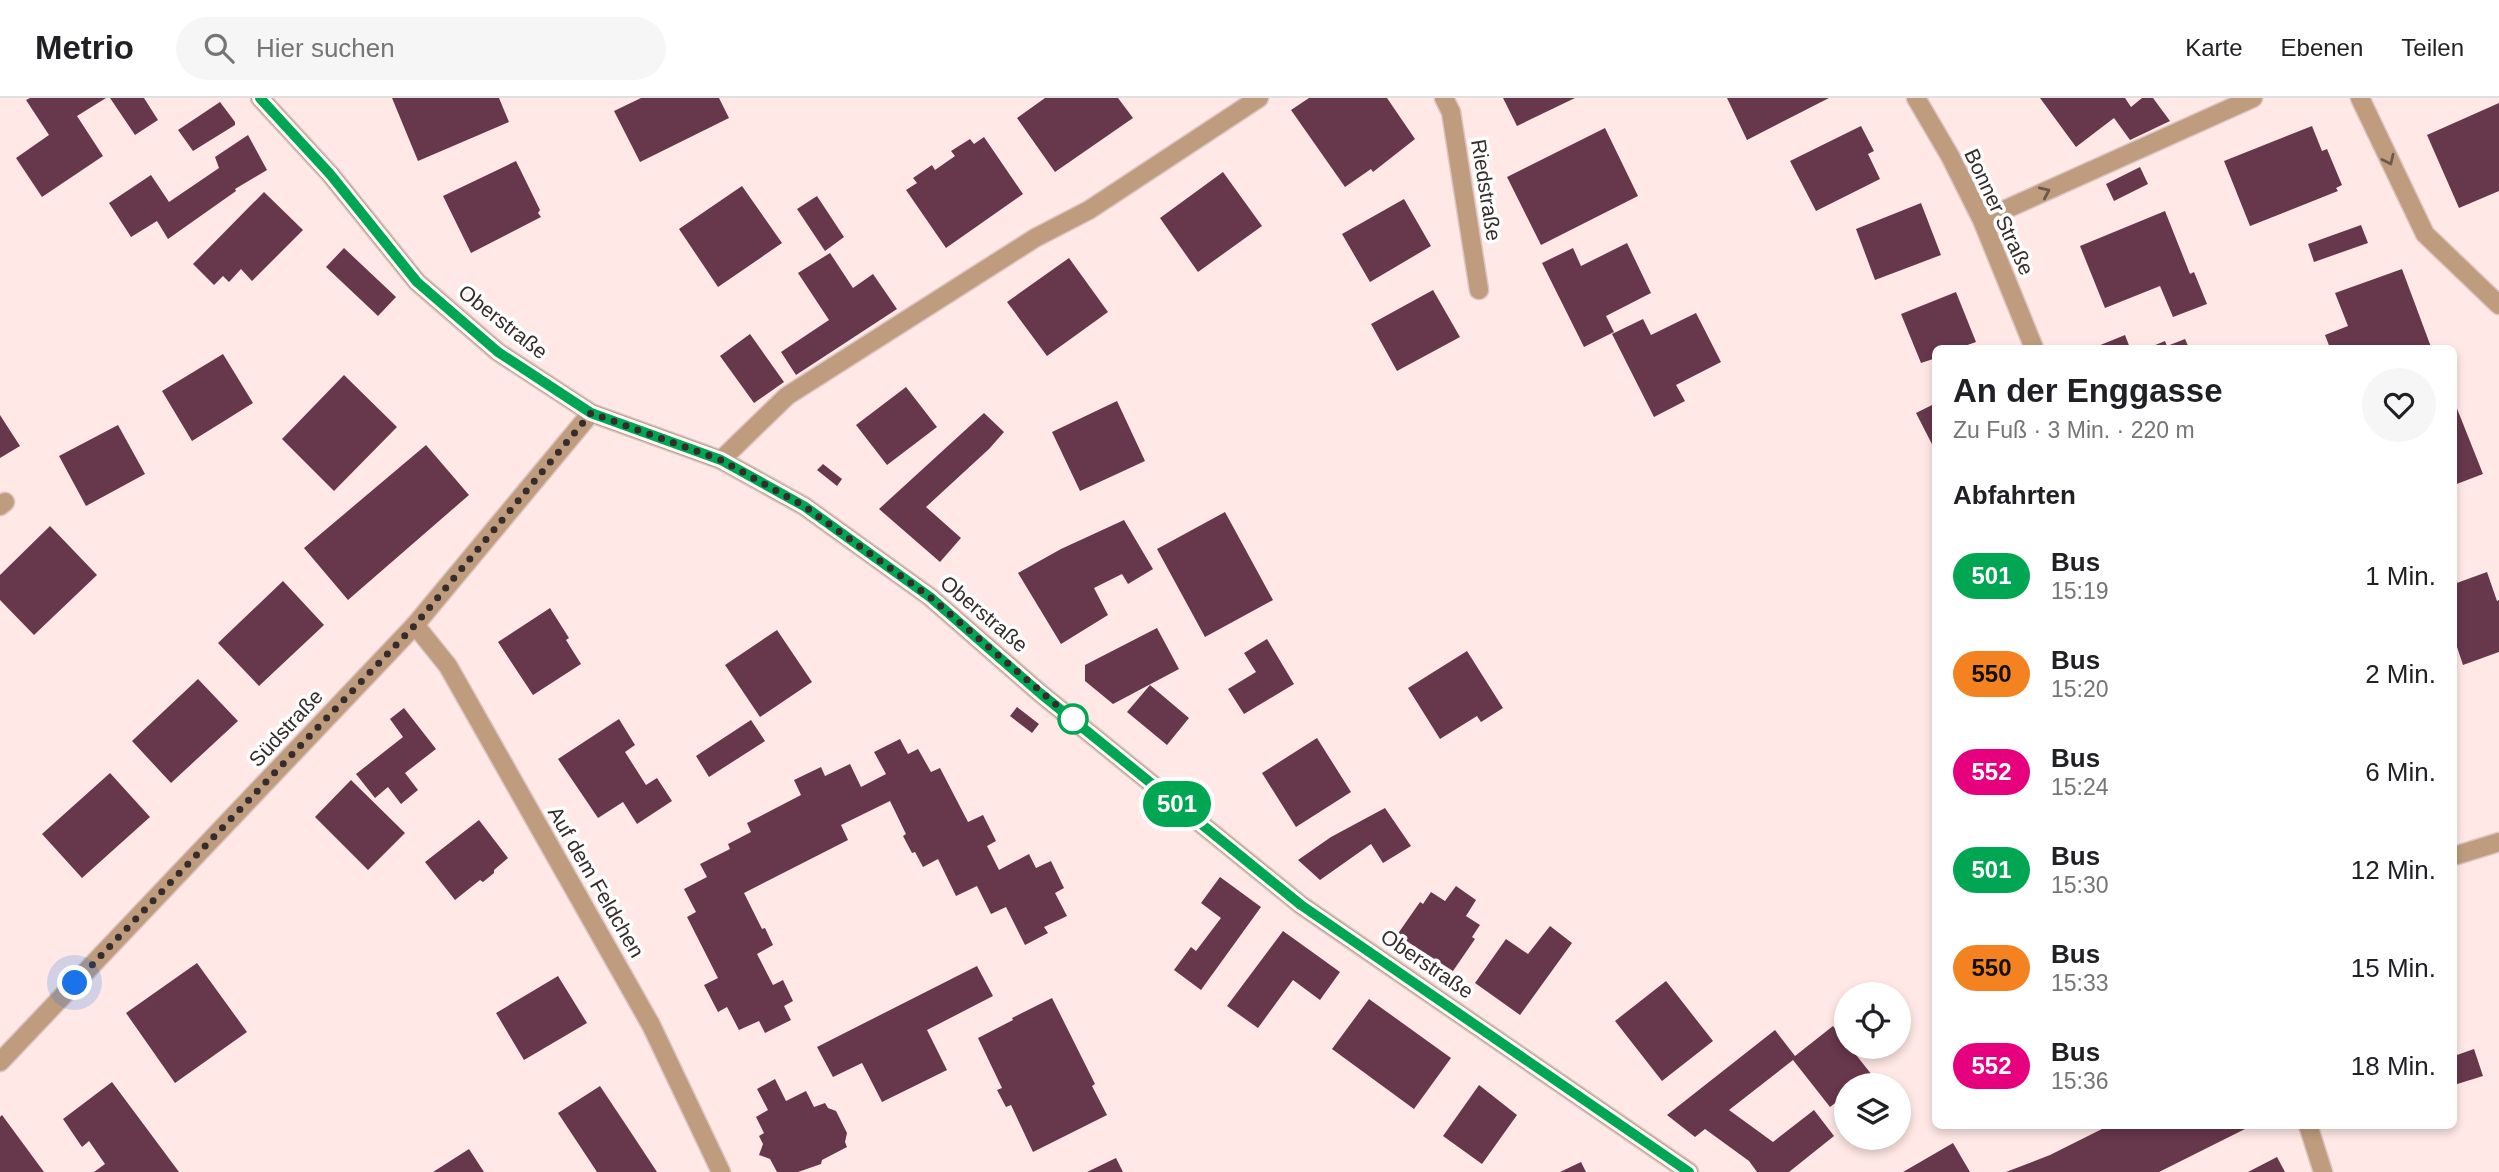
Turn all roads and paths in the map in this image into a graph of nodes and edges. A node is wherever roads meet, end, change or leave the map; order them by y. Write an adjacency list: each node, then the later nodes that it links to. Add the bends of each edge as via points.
1 (260, 98): 11 (street, Oberstraße, via 330,174 417,282 498,352)
2 (1259, 98): 12 (street, via 1089,211 1035,238 787,396)
3 (1444, 98): 8 (street, Riedstraße, via 1451,112)
4 (1916, 98): 7 (street, Bonner Straße)
5 (2253, 98): 7 (street, one-way to 5)
6 (2360, 98): 9 (street, one-way to 9, via 2425,234)
7 (1982, 220): 10 (street, Bonner Straße)
8 (1479, 290)
9 (2499, 305)
10 (2033, 345)
11 (591, 413): 12 (street, Oberstraße); 13 (street, Südstraße)
12 (721, 460): 19 (street, Oberstraße, via 804,506 930,597 1040,693 1301,905)
13 (415, 625): 16 (street, Südstraße); 18 (street, Auf dem Feldchen, via 448,666 651,1025)
14 (2499, 842): 15 (street)
15 (2457, 855)
16 (0, 1062)
17 (2309, 1129): 20 (street)
18 (721, 1172)
19 (1689, 1172)
20 (2323, 1172)

